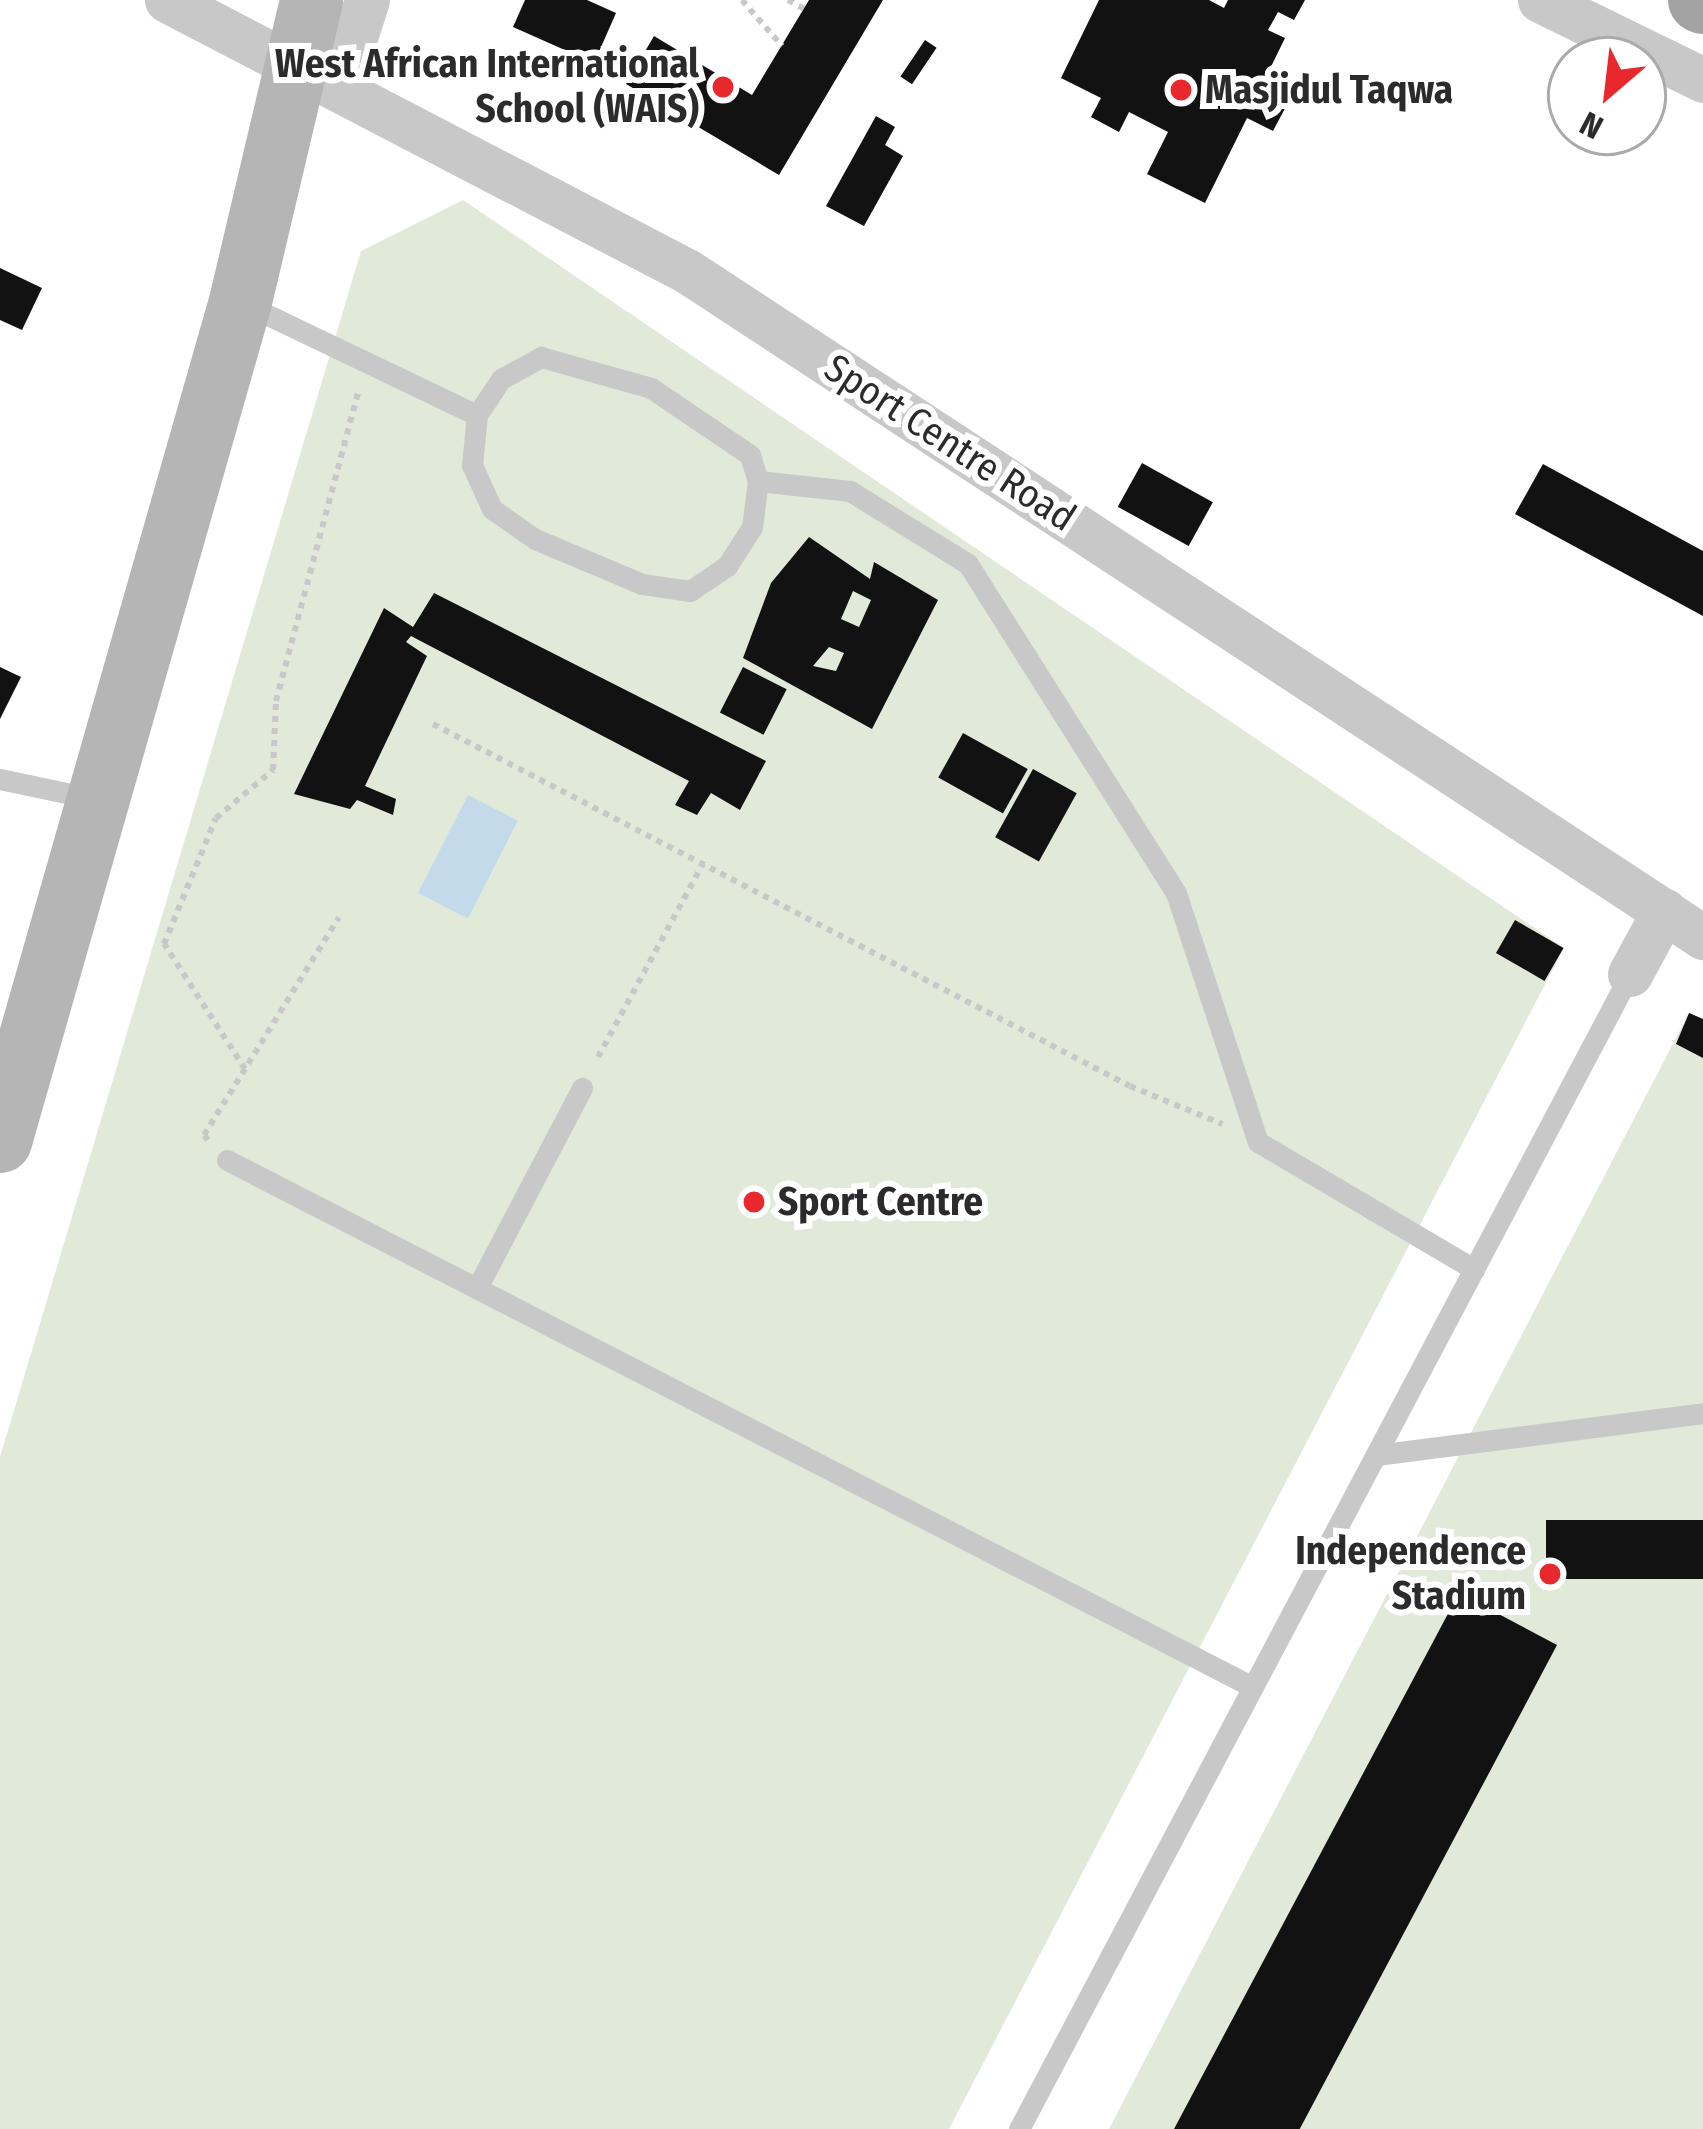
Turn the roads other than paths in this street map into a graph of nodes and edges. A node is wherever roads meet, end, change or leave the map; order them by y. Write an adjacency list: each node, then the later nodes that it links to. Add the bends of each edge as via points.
1 (167, 0): 5 (street, Sport Centre Road)
2 (311, 0): 5 (street)
3 (367, 0): 5 (street)
4 (1540, 0): 6 (street)
5 (317, 72): 7 (street); 12 (street, Sport Centre Road, via 687,272)
6 (1703, 80)
7 (239, 301): 8 (lane); 11 (street)
8 (477, 415): 9 (lane, via 501,379 541,357 598,368 703,418 750,454); 9 (lane, via 472,465 492,509 535,539 642,584 690,591 727,566 752,527)
9 (758, 481): 18 (lane, via 850,491 968,564 1176,893 1258,1142)
10 (0, 779): 11 (lane)
11 (97, 799): 16 (street)
12 (1664, 911): 13 (street, Sport Centre Road); 14 (street)
13 (1703, 937)
14 (1630, 974): 18 (lane)
15 (582, 1088): 19 (lane)
16 (0, 1141)
17 (227, 1160): 19 (lane)
18 (1474, 1269): 21 (lane)
19 (477, 1288): 22 (lane)
20 (1703, 1413): 21 (lane)
21 (1376, 1455): 22 (lane)
22 (1253, 1687): 23 (lane)
23 (1019, 2129)

